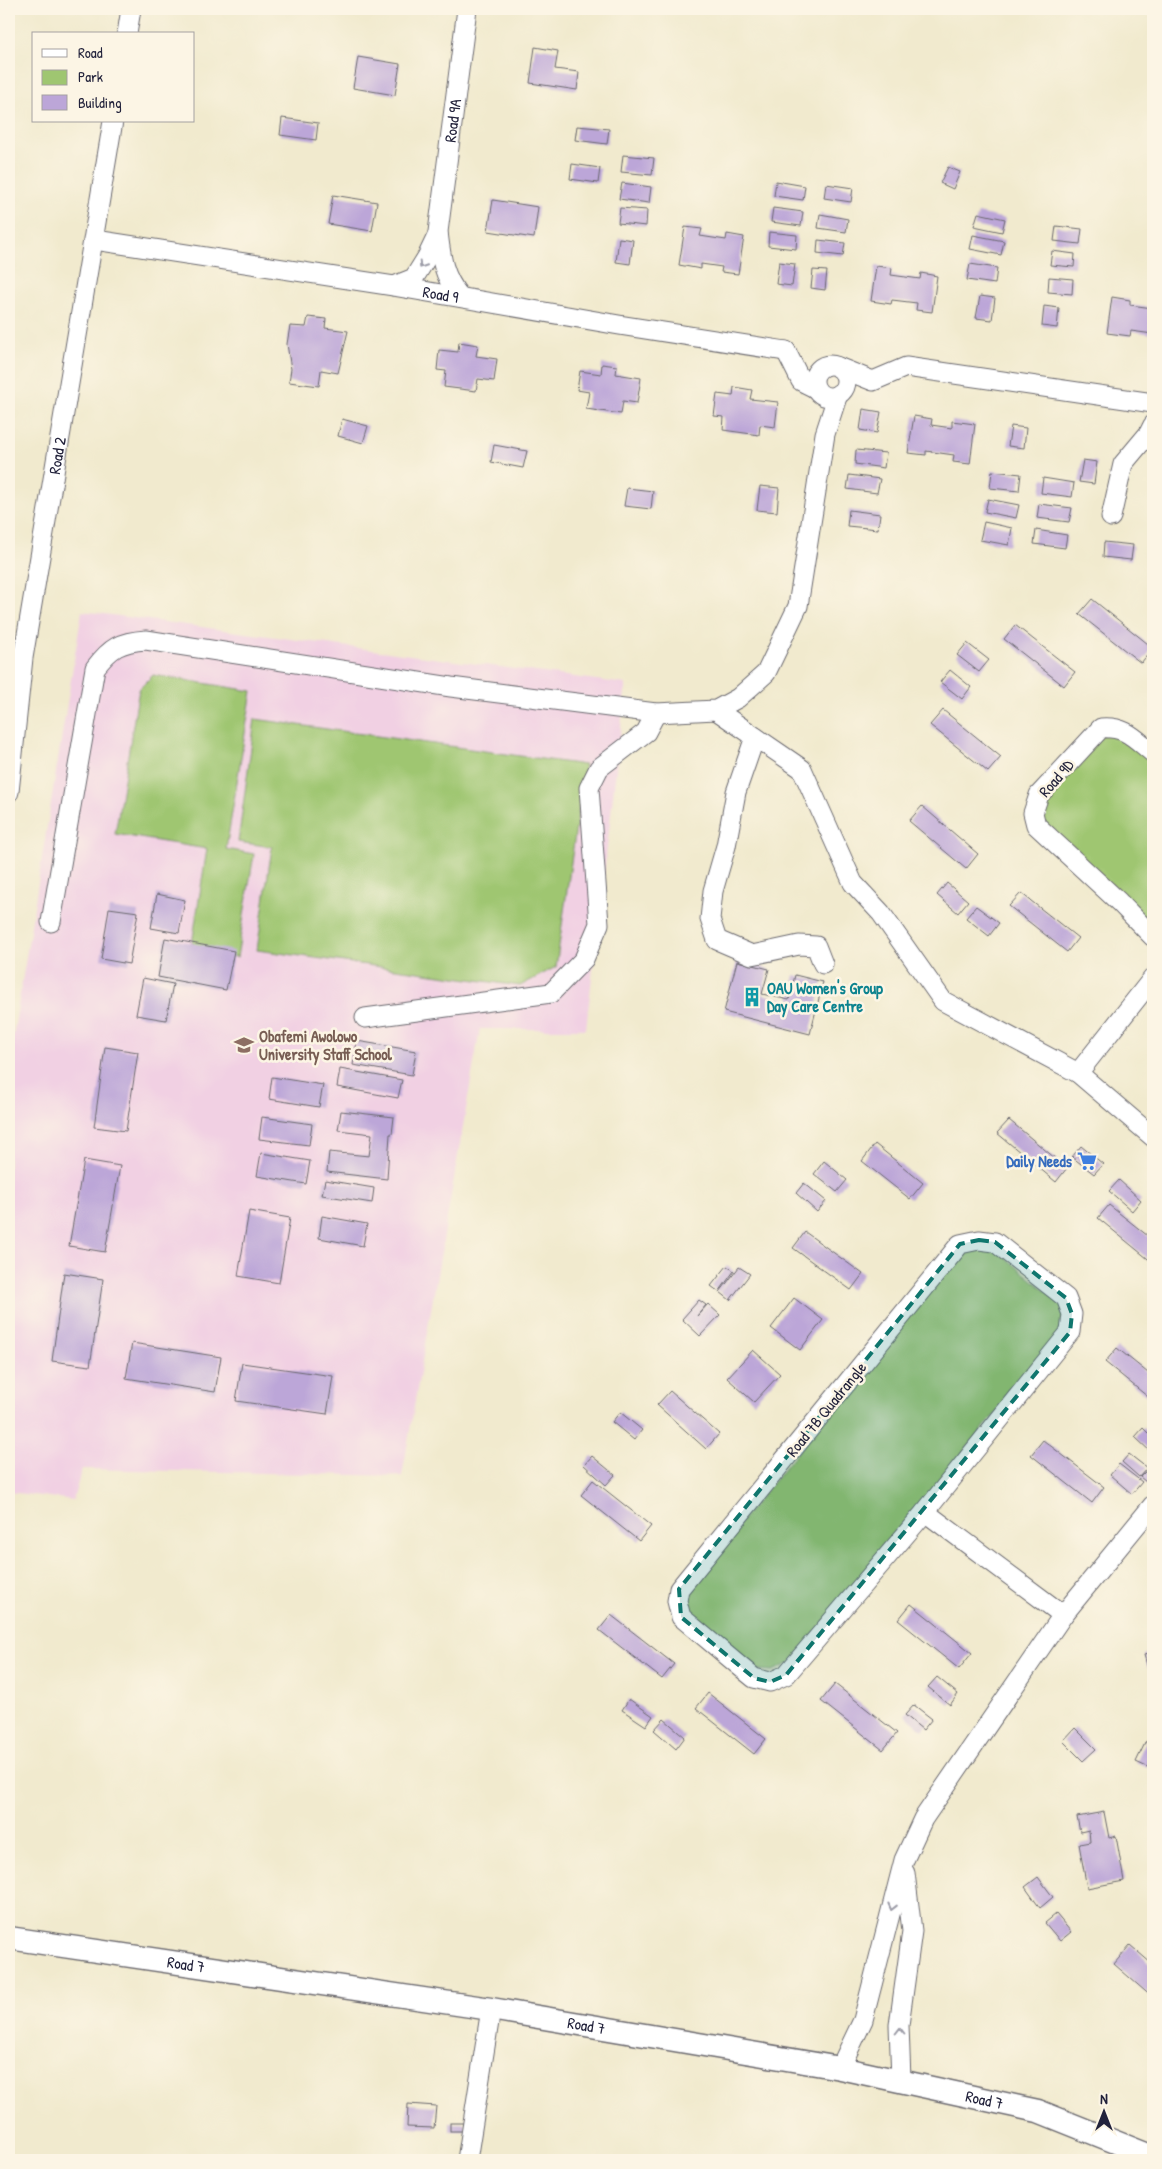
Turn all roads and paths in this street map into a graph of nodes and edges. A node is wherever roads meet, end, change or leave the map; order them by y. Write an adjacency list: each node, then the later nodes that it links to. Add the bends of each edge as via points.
1 (131, 9): 3 (street)
2 (468, 9): 5 (street, Road 9A)
3 (127, 32)
4 (113, 122): 6 (street, Road 2)
5 (438, 232): 7 (street, one-way to 7, via 414,278); 8 (street, via 448,284)
6 (95, 240): 7 (street, Road 9); 22 (street, Road 2, via 23,658)
7 (394, 286): 8 (street, Road 9)
8 (460, 297): 9 (street, Road 9)
9 (786, 351): 10 (street, via 801,370); 12 (street, via 801,381)
10 (832, 366): 11 (street, via 873,381); 12 (street, via 819,369 815,375); 13 (street, via 843,372 846,379)
11 (906, 367): 13 (street, via 874,390); 14 (street)
12 (817, 391): 13 (street, via 829,397); 16 (street)
13 (840, 393): 16 (street)
14 (1153, 403)
15 (1153, 425): 17 (street, via 1123,464)
16 (825, 434): 18 (street, via 798,606 766,673 738,698)
17 (1111, 517)
18 (716, 710): 19 (street); 20 (street)
19 (656, 713): 23 (street, via 451,687 146,640 126,642 107,652 95,668); 27 (street, via 646,732 599,768 589,788 599,924 584,959 551,993)
20 (755, 737): 25 (street, via 736,792 713,891 710,919 717,940 752,956 799,945 816,946); 28 (street, via 802,768 853,883 881,913 943,1001)
21 (1153, 753): 24 (street, Road 9D, via 1126,731 1115,727 1101,728 1039,795 1033,812 1036,825)
22 (9, 792)
23 (51, 922)
24 (1153, 937)
25 (823, 964)
26 (1153, 978): 28 (street)
27 (365, 1018)
28 (1078, 1073): 29 (street)
29 (1153, 1137)
30 (1153, 1505): 32 (street)
31 (925, 1512): 31 (street, Road 7B Quadrangle, via 786,1675 770,1682 754,1678 681,1618 677,1601 679,1589 960,1244 979,1240 994,1242 1066,1298 1072,1314 1070,1332); 32 (street)
32 (1063, 1615): 33 (street, via 924,1819)
33 (904, 1860): 36 (street, one-way to 36, via 863,2020); 37 (street, one-way to 33, via 899,2025 912,1931)
34 (9, 1938): 35 (street, Road 7)
35 (491, 2009): 36 (street, Road 7); 39 (street)
36 (840, 2068): 37 (street, Road 7)
37 (900, 2080): 38 (street, Road 7, via 1038,2111)
38 (1153, 2157)
39 (467, 2160)

